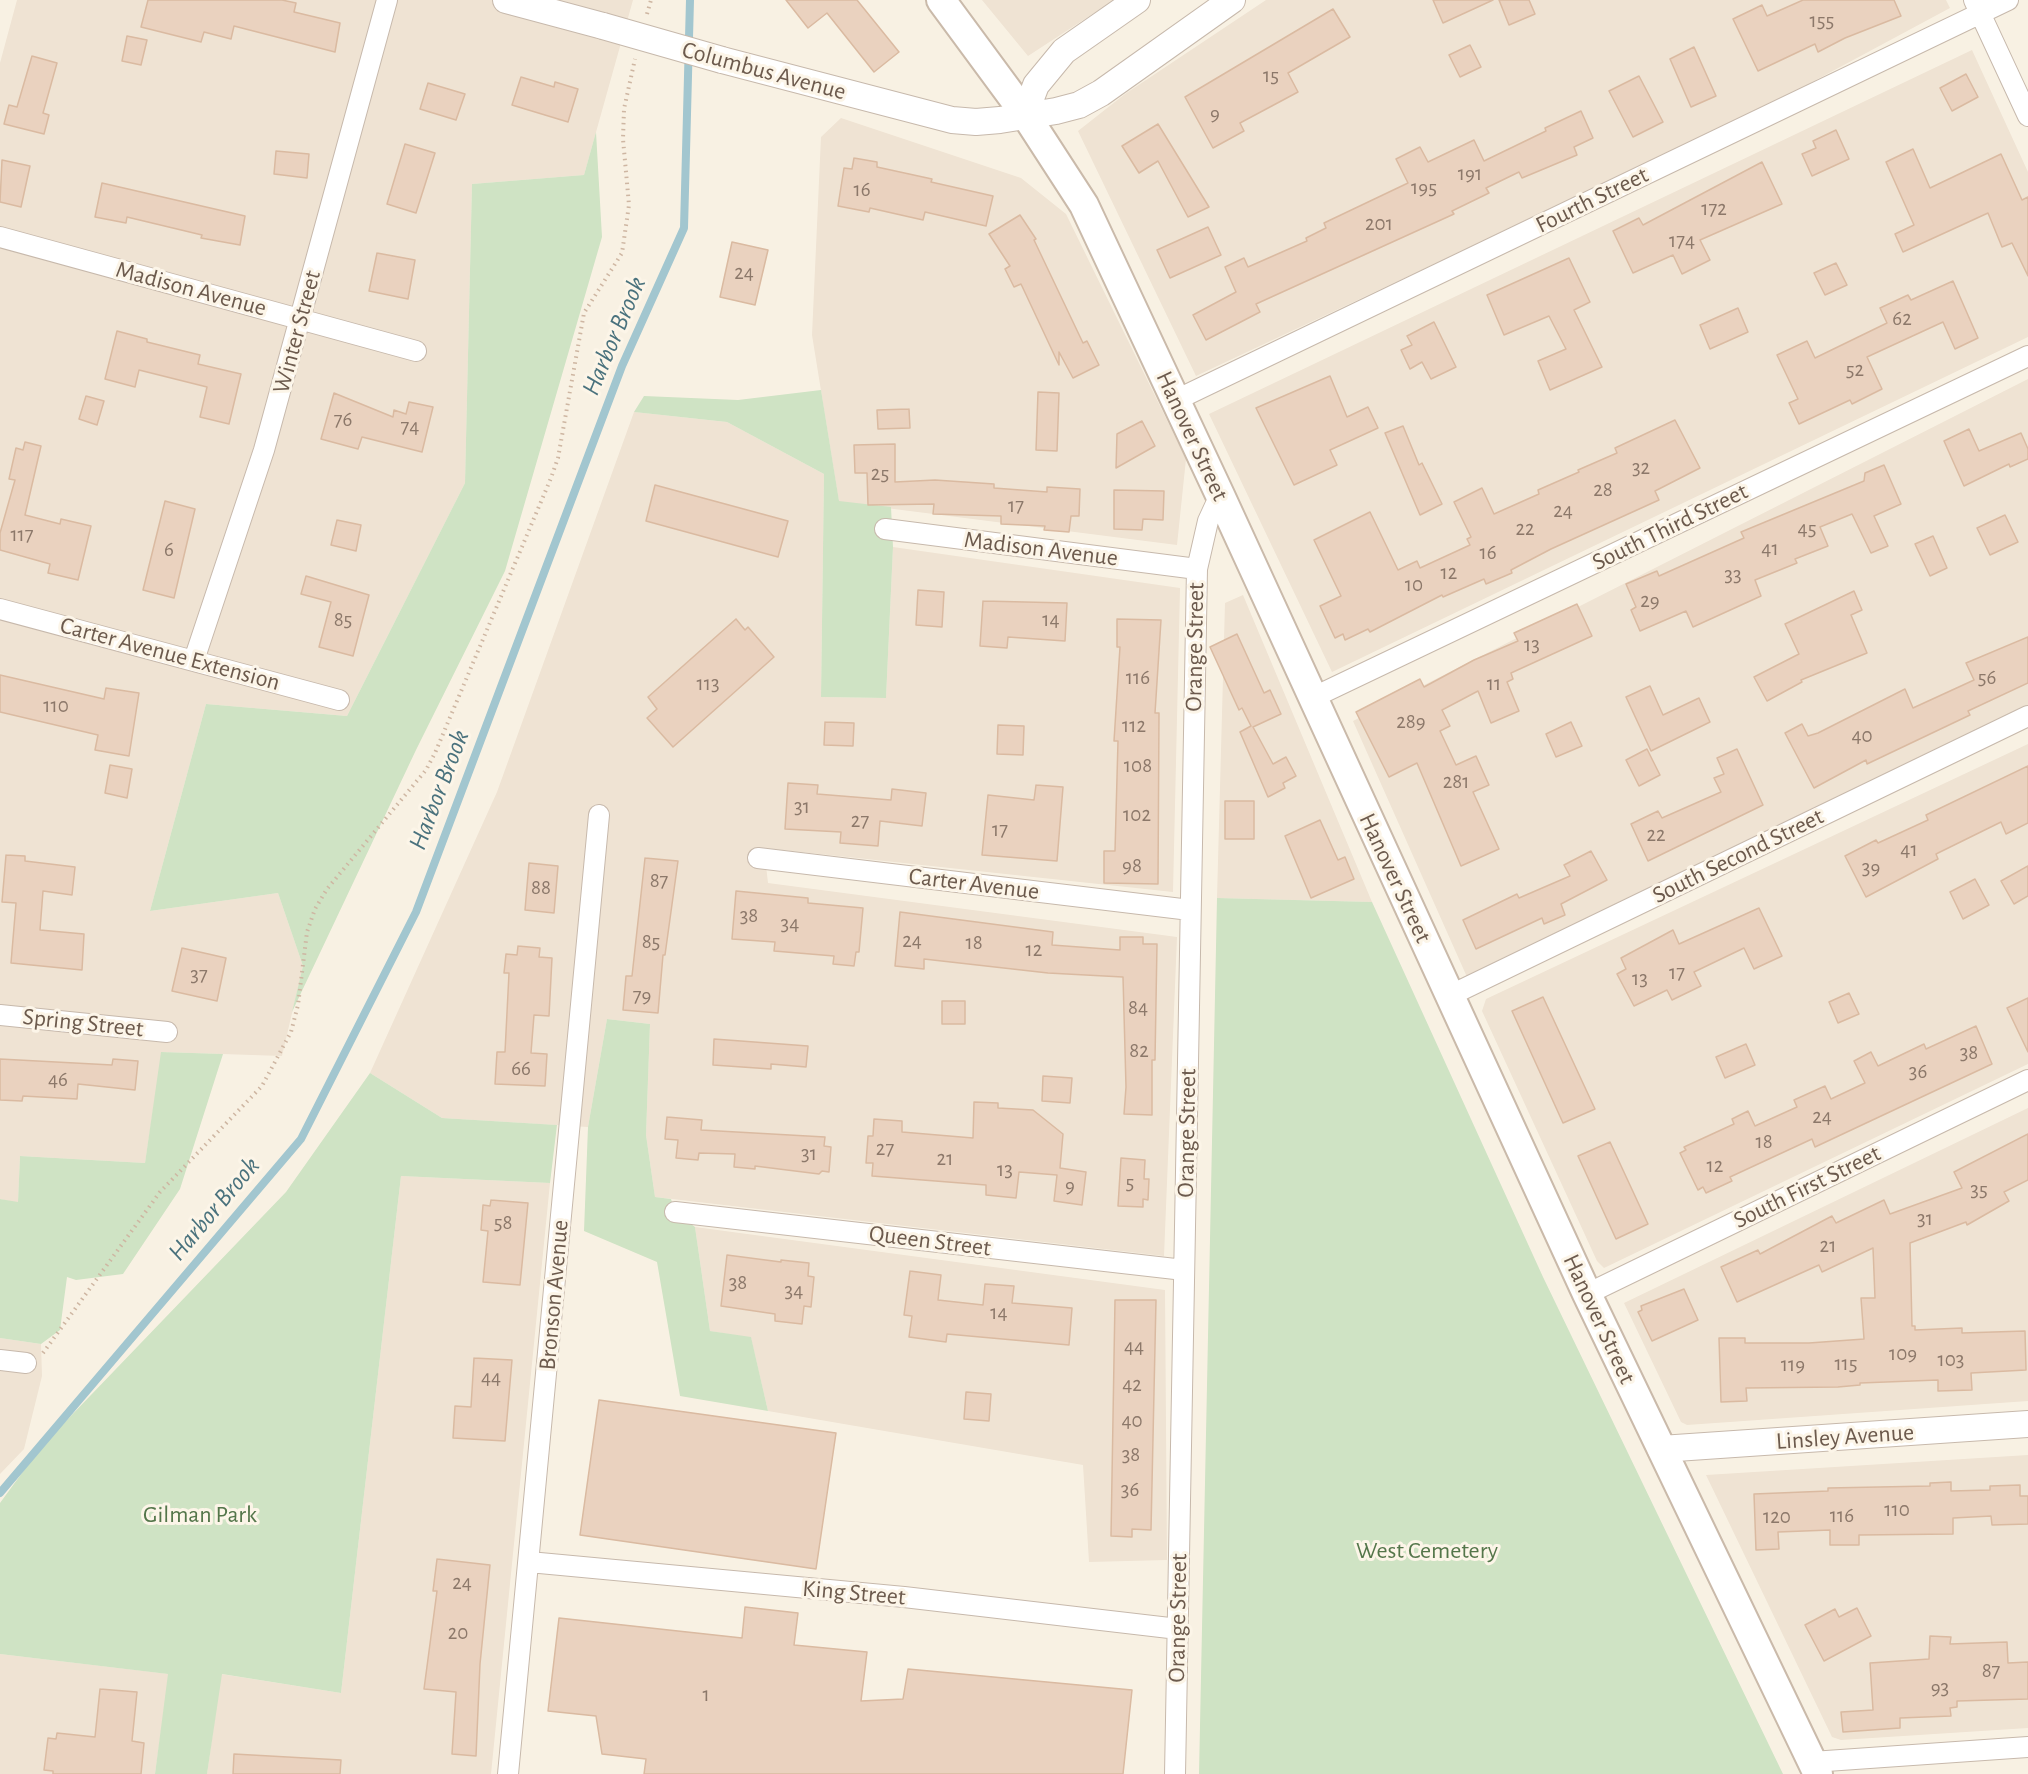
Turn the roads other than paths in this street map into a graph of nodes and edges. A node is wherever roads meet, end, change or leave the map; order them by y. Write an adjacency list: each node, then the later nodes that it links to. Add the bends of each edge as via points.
1 (387, 0): 11 (street, Winter Street)
2 (506, 0): 8 (street, Columbus Avenue, bridge, via 952,120 976,122)
3 (940, 0): 8 (main road, Hanover Street)
4 (1137, 0): 8 (street, via 1056,59 1036,85)
5 (1232, 0): 8 (street, Columbus Avenue, via 1101,93 1056,111)
6 (2008, 0): 7 (street, Fourth Street)
7 (1977, 7): 9 (street); 14 (street, Fourth Street)
8 (1025, 114): 14 (main road, Hanover Street, via 1084,206)
9 (2028, 116)
10 (0, 237): 11 (street, Madison Avenue)
11 (300, 320): 12 (street, Madison Avenue); 19 (street, Winter Street, via 264,450)
12 (416, 351)
13 (2028, 356): 20 (street, South Third Street)
14 (1176, 400): 15 (main road, Hanover Street)
15 (1220, 495): 17 (street, Orange Street, via 1208,521); 20 (main road, Hanover Street)
16 (885, 529): 17 (street, Madison Avenue)
17 (1197, 569): 25 (street, Orange Street)
18 (0, 609): 19 (street, Carter Avenue Extension)
19 (194, 660): 21 (street, Carter Avenue Extension)
20 (1312, 698): 26 (main road, Hanover Street)
21 (339, 700)
22 (2028, 716): 26 (street, South Second Street)
23 (599, 815): 37 (street, Bronson Avenue)
24 (758, 858): 25 (street, Carter Avenue)
25 (1190, 910): 31 (street, Orange Street)
26 (1449, 996): 32 (main road, Hanover Street)
27 (0, 1015): 28 (street, Spring Street)
28 (167, 1032)
29 (2028, 1080): 32 (street, South First Street)
30 (675, 1212): 31 (street, Queen Street)
31 (1185, 1270): 38 (street, Orange Street)
32 (1587, 1294): 36 (main road, Hanover Street)
33 (0, 1360): 34 (street)
34 (26, 1363)
35 (2028, 1424): 36 (street, Linsley Avenue)
36 (1661, 1449): 40 (main road, Hanover Street)
37 (529, 1562): 38 (street, King Street, via 904,1597); 41 (street, Bronson Avenue)
38 (1178, 1629): 42 (street, Orange Street)
39 (2028, 1747): 40 (street)
40 (1815, 1768)
41 (508, 1774)
42 (1175, 1774)

